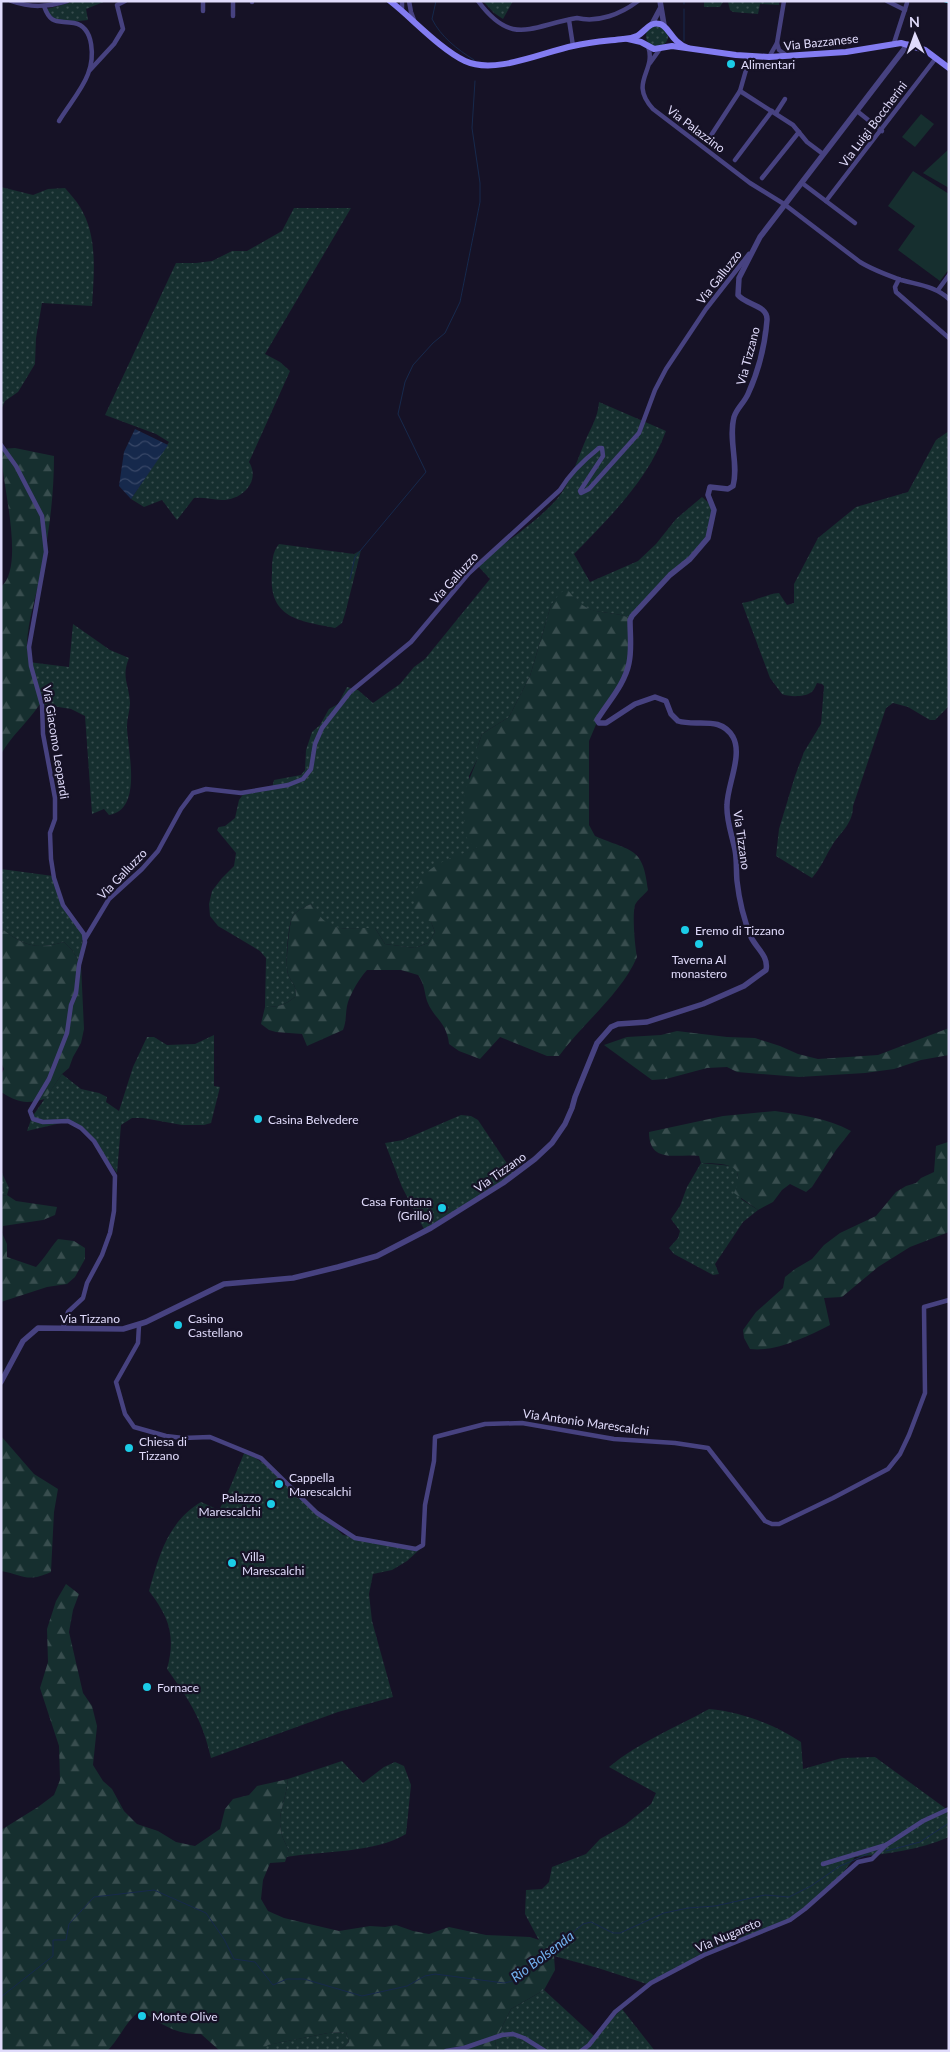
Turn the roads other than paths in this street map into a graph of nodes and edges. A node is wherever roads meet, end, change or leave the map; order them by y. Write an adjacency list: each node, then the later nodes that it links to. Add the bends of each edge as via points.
1 (11, 1): 15 (street, via 31,7)
2 (67, 1): 15 (street)
3 (125, 1): 40 (street, via 117,5 123,29)
4 (202, 1): 18 (street)
5 (233, 1): 19 (street)
6 (390, 1): 16 (main road, Via Bazzanese)
7 (402, 1): 16 (street)
8 (478, 1): 20 (street, via 495,22 512,30)
9 (638, 1): 20 (street, via 607,17)
10 (784, 1): 29 (street)
11 (887, 1): 17 (street)
12 (409, 2): 16 (street); 21 (street)
13 (660, 4): 22 (street, via 659,15); 23 (street)
14 (907, 4): 17 (street)
15 (44, 6): 40 (street, via 49,18 56,22 74,23 86,31 92,60)
16 (402, 10): 21 (main road, Via Bazzanese)
17 (904, 10): 27 (street)
18 (202, 11)
19 (232, 16)
20 (568, 20): 30 (street)
21 (415, 21): 30 (main road, Via Bazzanese, via 457,56 486,66)
22 (652, 24): 23 (main road); 24 (main road, Via Bazzanese)
23 (664, 25): 25 (main road)
24 (646, 28): 26 (main road, Via Bazzanese, via 637,36); 31 (main road, via 643,36)
25 (669, 31): 32 (main road, via 668,42); 33 (main road, via 678,43)
26 (625, 39): 30 (main road, Via Bazzanese); 31 (main road, Via Bazzanese)
27 (894, 43): 28 (main road, Via Bazzanese); 36 (main road, Via Bazzanese, via 846,52)
28 (908, 44): 37 (main road, Via Bazzanese); 43 (street, Via Tizzano)
29 (777, 45): 35 (street); 36 (street, via 780,52)
30 (573, 46)
31 (648, 46): 32 (main road, Via Bazzanese); 38 (street, Via Palazzino)
32 (662, 48): 33 (main road, Via Bazzanese); 38 (street)
33 (688, 48): 34 (main road, Via Bazzanese)
34 (750, 56): 35 (main road, Via Bazzanese); 41 (street)
35 (773, 57): 36 (main road, Via Bazzanese)
36 (790, 57)
37 (936, 58): 39 (main road, Via Bazzanese); 46 (street, Via Luigi Boccherini)
38 (650, 64): 54 (street, Via Palazzino, via 642,88 653,109 750,183)
39 (949, 68)
40 (88, 72): 45 (street)
41 (740, 91): 44 (street); 48 (street)
42 (785, 99): 44 (street)
43 (857, 111): 46 (street); 49 (street, Via Tizzano)
44 (774, 112): 47 (street); 50 (street)
45 (59, 121)
46 (882, 130): 53 (street, Via Luigi Boccherini)
47 (799, 132): 49 (street); 51 (street)
48 (708, 140)
49 (824, 154): 52 (street, Via Tizzano)
50 (735, 160)
51 (762, 178)
52 (802, 183): 53 (street); 54 (street, Via Tizzano)
53 (826, 202): 55 (street)
54 (784, 204): 56 (street, Via Tizzano); 58 (street, Via Palazzino, via 860,262)
55 (855, 223)
56 (753, 249): 63 (street, Via Galluzzo, via 706,309 666,369 639,432 589,489 581,494 603,456 602,448 589,456 568,476 560,490 469,573 412,642 350,692 322,728 315,744 311,769 304,779 241,793 206,789 193,793 158,851 108,899); 65 (street, Via Tizzano, via 738,278 738,296 761,308 768,320 751,386 735,416 732,432 733,486 728,489 710,487 708,495 714,510 708,538 632,616 627,669 597,720 606,723 635,704 655,697 666,702 678,721 715,723 733,736 736,755 727,813 740,903 750,935 767,963 766,970 744,986 703,1004 647,1022 611,1027 597,1043 569,1116 552,1143 503,1183 447,1219 377,1256 293,1278 224,1284)
57 (949, 275): 59 (street)
58 (899, 279): 59 (street, Via Palazzino); 61 (street, via 896,292)
59 (938, 290): 60 (street)
60 (949, 299)
61 (949, 338)
62 (1, 445): 63 (street, Via Giacomo Leopardi, via 42,516 46,552 29,647 42,705 43,734 55,798 55,819 50,833 54,878 63,905)
63 (85, 939): 66 (street, via 67,1033 49,1079 30,1111 32,1119 43,1122 68,1120 81,1128 94,1141 116,1185 110,1233 102,1255 83,1298 68,1312)
64 (949, 1300): 65 (street, Via Antonio Marescalchi, via 924,1307 925,1393 900,1454 888,1469 788,1520 779,1524 765,1521 708,1448 614,1439 522,1423 485,1424 435,1436 423,1545 416,1549 355,1538 317,1513 261,1458 210,1437 174,1437 134,1427 126,1414 116,1382 138,1343)
65 (139, 1325): 66 (street, Via Tizzano, via 105,1331)
66 (63, 1328): 67 (street, Via Tizzano, via 38,1328 23,1340)
67 (1, 1382)
68 (949, 1809): 69 (street)
69 (886, 1845): 70 (street); 73 (street, Via Nugareto, via 872,1859 858,1862 790,1920 704,1955 651,1983 616,2012)
70 (823, 1864)
71 (446, 2051): 72 (street, via 512,2034)
72 (545, 2051)
73 (581, 2051)

